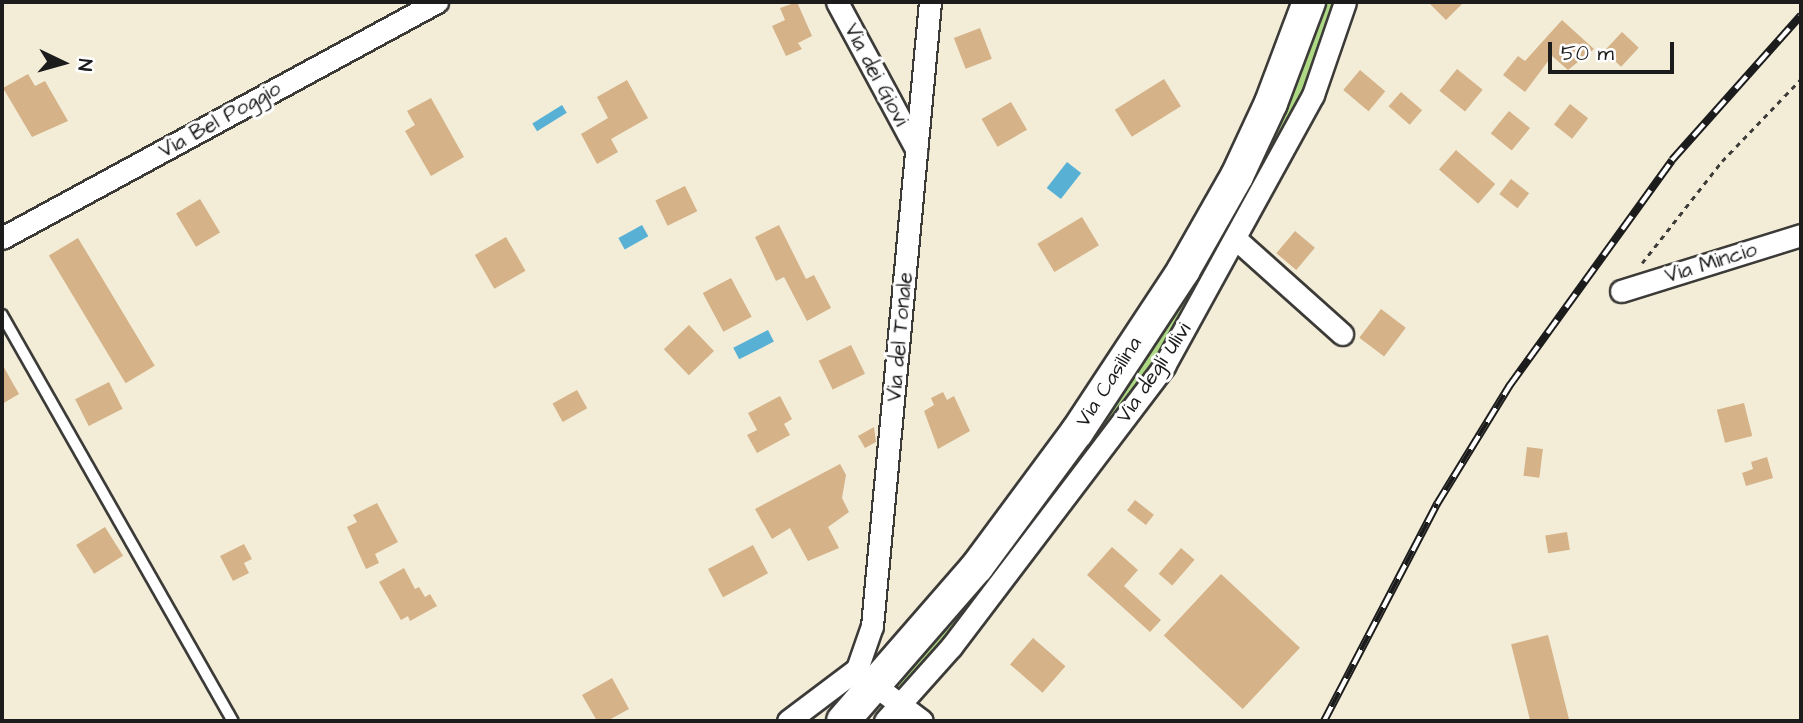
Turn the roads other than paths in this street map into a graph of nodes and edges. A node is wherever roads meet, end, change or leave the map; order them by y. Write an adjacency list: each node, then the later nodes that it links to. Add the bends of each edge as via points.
1 (438, 2): 8 (street, Via Bel Poggio)
2 (837, 2): 6 (street, Via dei Giovi)
3 (930, 2): 6 (street, Via del Tonale)
4 (1309, 2): 13 (main road, Via Casilina, via 1243,164 1182,271 1077,432 985,557)
5 (1345, 2): 9 (street, Via degli Ulivi, via 1313,95)
6 (916, 149): 13 (street, Via del Tonale)
7 (1801, 235): 10 (street, Via Mincio)
8 (2, 238)
9 (1237, 240): 12 (street); 14 (street, Via degli Ulivi, via 1164,366)
10 (1622, 291)
11 (2, 315): 15 (lane)
12 (1342, 334)
13 (866, 678): 14 (street); 16 (street); 17 (main road, Via Casilina)
14 (893, 714): 18 (street)
15 (233, 721)
16 (788, 721)
17 (843, 721)
18 (922, 721)

